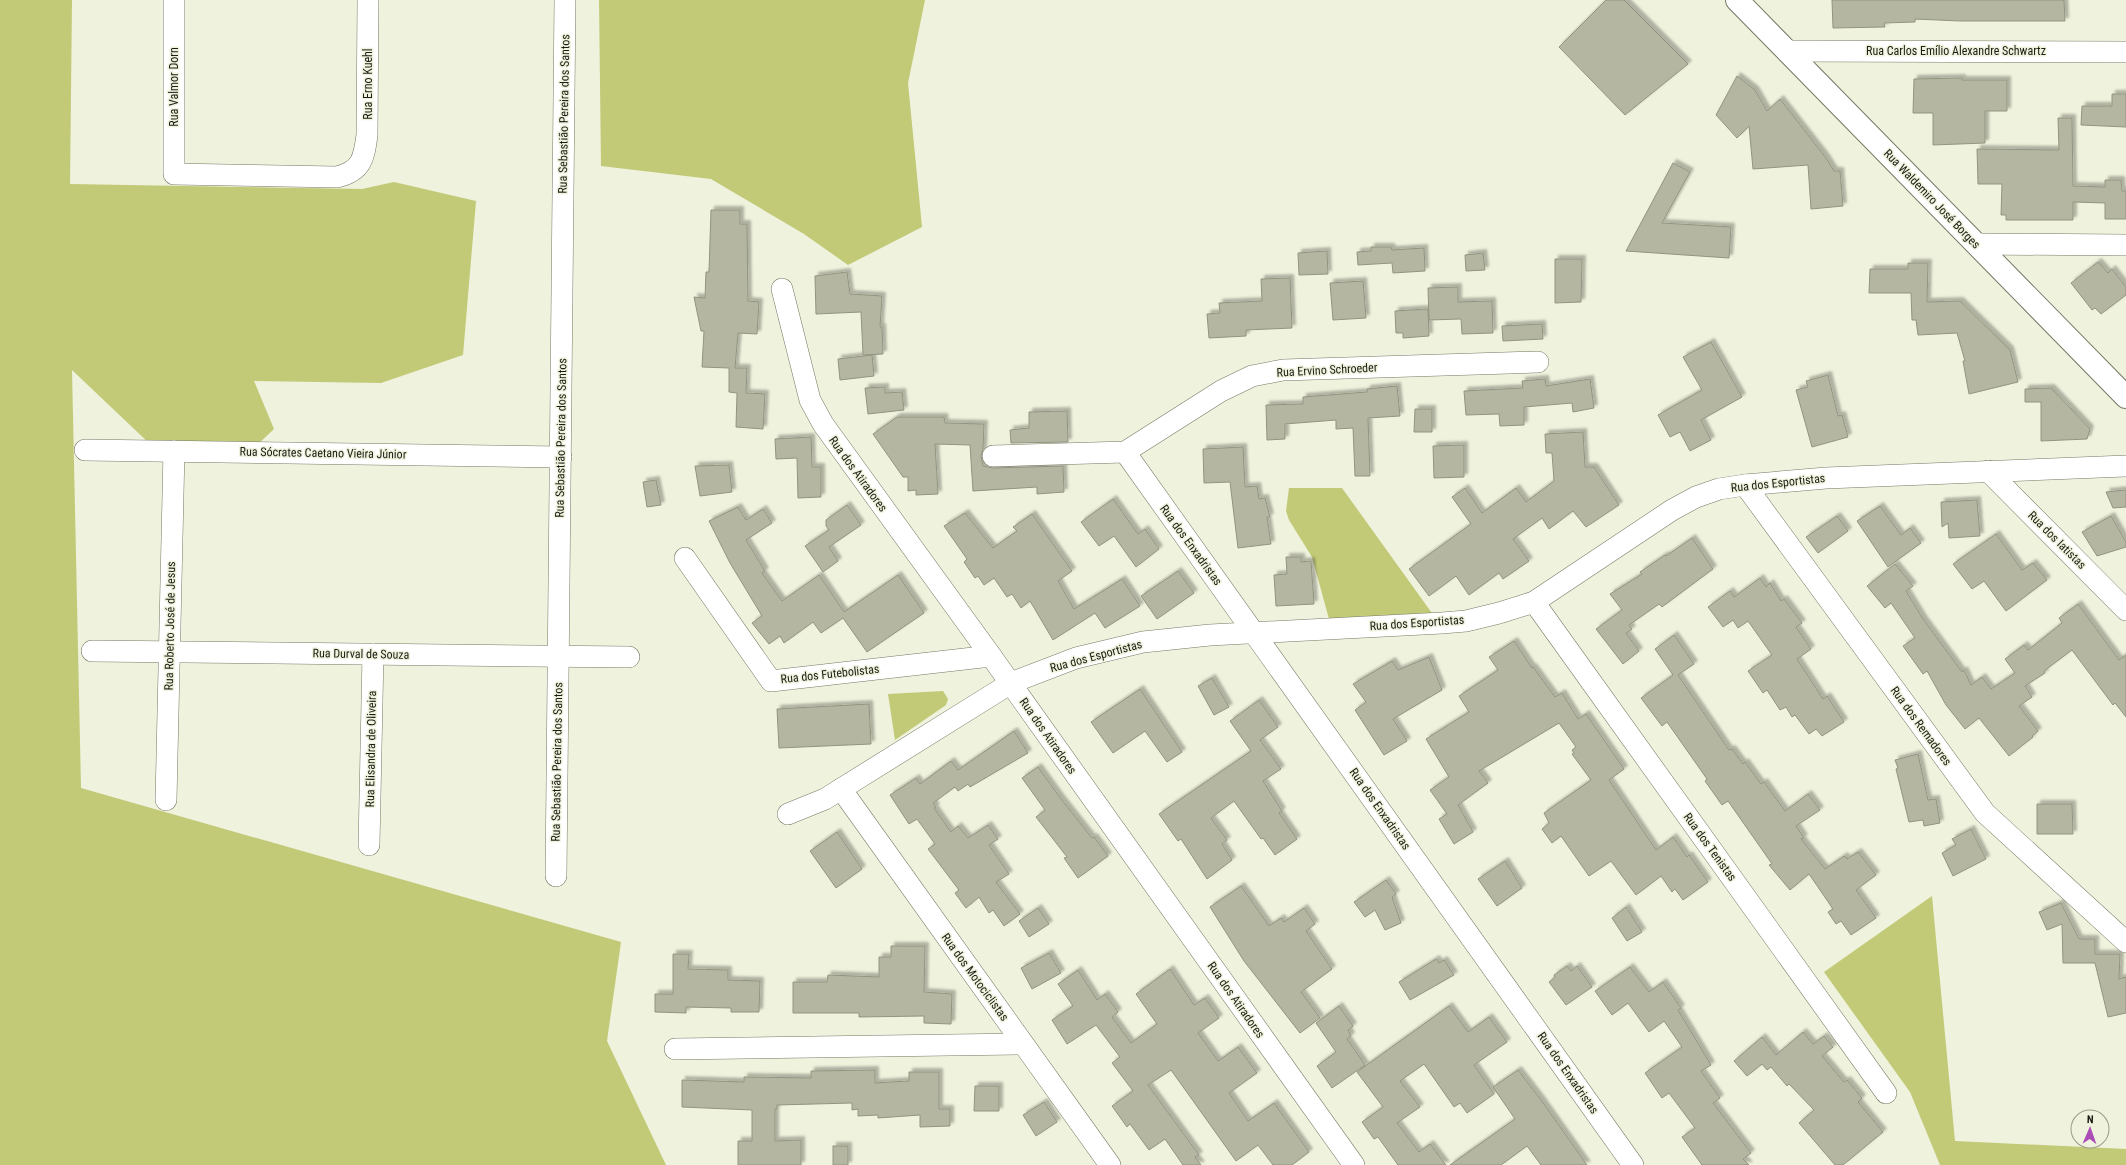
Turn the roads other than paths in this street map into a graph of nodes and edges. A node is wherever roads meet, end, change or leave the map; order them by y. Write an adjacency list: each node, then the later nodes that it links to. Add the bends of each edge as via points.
1 (174, 0): 7 (street, Rua Valmor Dorn, via 174,174 337,177 350,174)
2 (368, 0): 7 (street, Rua Erno Kuehl, via 367,135 365,152)
3 (565, 0): 17 (street, Rua Sebastião Pereira dos Santos)
4 (1737, 0): 5 (main road, Rua Waldemiro José Borges)
5 (1787, 50): 6 (street, Rua Carlos Emílio Alexandre Schwartz); 8 (main road, Rua Waldemiro José Borges)
6 (2126, 52)
7 (359, 167)
8 (1976, 244): 9 (street); 12 (main road, Rua Waldemiro José Borges)
9 (2126, 245)
10 (782, 289): 29 (street, Rua dos Atiradores, via 810,400 823,424)
11 (1538, 362): 15 (street, Rua Ervino Schroeder, via 1283,370 1252,376 1221,390)
12 (2126, 398)
13 (85, 450): 14 (street, Rua Sócrates Caetano Vieira Júnior)
14 (174, 451): 17 (street, Rua Sócrates Caetano Vieira Júnior); 26 (street, Rua Roberto José de Jesus)
15 (1126, 452): 16 (street); 24 (street, Rua dos Enxadristas)
16 (993, 456)
17 (561, 457): 28 (street, Rua Sebastião Pereira dos Santos)
18 (2126, 466): 19 (street, Rua dos Esportistas)
19 (1988, 471): 20 (street, Rua dos Esportistas, via 1826,478); 23 (street, Rua dos Iatistas)
20 (1745, 485): 22 (street, Rua dos Esportistas, via 1719,489 1696,497 1672,510); 37 (street, Rua dos Remadores, via 1985,813)
21 (685, 558): 29 (street, Rua dos Futebolistas, via 771,681)
22 (1534, 602): 24 (street, Rua dos Esportistas, via 1479,618 1442,623); 40 (street, Rua dos Tenistas)
23 (2126, 610)
24 (1253, 632): 31 (street, Rua dos Esportistas, via 1143,642 1062,663); 43 (street, Rua dos Enxadristas)
25 (92, 651): 26 (street, Rua Durval de Souza)
26 (170, 652): 27 (street, Rua Durval de Souza); 33 (street, Rua Roberto José de Jesus)
27 (373, 654): 28 (street, Rua Durval de Souza); 35 (street, Rua Elisandra de Oliveira)
28 (558, 656): 30 (street, Rua Durval de Souza); 36 (street, Rua Sebastião Pereira dos Santos)
29 (991, 656): 31 (street, Rua dos Atiradores)
30 (629, 657)
31 (1011, 683): 32 (street, Rua dos Esportistas); 42 (street, Rua dos Atiradores)
32 (840, 789): 34 (street, Rua dos Esportistas, via 825,799); 38 (street, Rua dos Motociclistas)
33 (166, 800)
34 (788, 814)
35 (369, 845)
36 (556, 876)
37 (2126, 942)
38 (1023, 1044): 39 (street); 41 (street, Rua dos Motociclistas)
39 (675, 1049)
40 (1886, 1093)
41 (1110, 1165)
42 (1354, 1165)
43 (1634, 1165)

